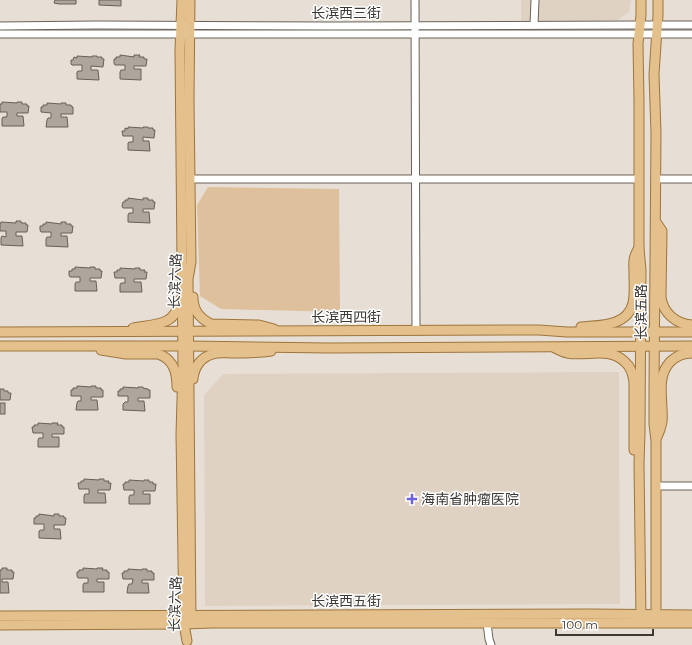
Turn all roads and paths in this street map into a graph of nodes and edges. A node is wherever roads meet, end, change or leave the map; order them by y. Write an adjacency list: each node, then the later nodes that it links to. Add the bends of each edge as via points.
1 (182, 0): 10 (main road, 长滨六路)
2 (190, 0): 10 (main road, 长滨六路)
3 (416, 0): 13 (street)
4 (534, 0): 7 (street)
5 (641, 0): 11 (main road, 长滨五路)
6 (658, 0): 12 (main road, 长滨五路)
7 (534, 25): 11 (street, 长滨西三街); 13 (street, 长滨西三街)
8 (692, 25): 12 (street, 长滨西三街)
9 (0, 26): 10 (street, 长滨西三街)
10 (186, 29): 13 (street, 长滨西三街, via 216,34); 14 (street, 长滨西三街); 18 (main road, 长滨六路); 23 (main road, 长滨六路, via 180,59)
11 (639, 29): 12 (street, 长滨西三街); 13 (street, 长滨西三街); 17 (main road, 长滨五路)
12 (657, 29): 15 (street, 长滨西三街); 19 (main road, 长滨五路, via 654,74)
13 (416, 30): 16 (street)
14 (0, 34)
15 (692, 34)
16 (416, 178): 17 (street); 18 (street); 27 (street)
17 (639, 178): 22 (main road, 长滨五路)
18 (190, 179): 23 (main road, 长滨六路)
19 (656, 179): 20 (street); 21 (main road, 长滨五路)
20 (692, 179)
21 (656, 222): 24 (main road, via 662,231 663,304 672,318); 32 (main road, 长滨五路)
22 (639, 248): 25 (main road, via 634,256 633,303 624,317 609,324); 31 (main road, 长滨五路)
23 (186, 262): 26 (main road, via 193,279 193,305 204,320 216,325 259,325); 29 (main road, via 177,278 177,307 171,316 161,324 144,325); 30 (main road, 长滨六路, via 188,279)
24 (692, 325)
25 (539, 330): 27 (main road, 长滨西四街); 31 (main road, 长滨西四街)
26 (283, 331): 27 (main road, 长滨西四街); 30 (main road, 长滨西四街)
27 (416, 331)
28 (0, 332): 29 (main road, 长滨西四街)
29 (118, 332): 30 (main road, 长滨西四街)
30 (185, 332): 37 (main road, 长滨六路)
31 (641, 332): 32 (main road, 长滨西四街); 34 (main road, 长滨五路)
32 (655, 332): 33 (main road, 长滨西四街); 38 (main road, 长滨五路)
33 (692, 332)
34 (641, 345): 38 (main road); 40 (main road); 45 (main road, 长滨五路)
35 (0, 346): 36 (main road)
36 (74, 346): 37 (main road); 43 (main road, via 126,354 158,354 167,359 176,373 177,411)
37 (185, 346): 41 (main road); 43 (main road, 长滨六路)
38 (655, 346): 39 (main road); 44 (main road, 长滨五路)
39 (692, 346)
40 (552, 347): 41 (main road); 45 (main road, via 568,353 613,354 629,366 634,382 634,450)
41 (293, 348): 43 (main road, via 260,353 217,353 201,360 194,371 193,410)
42 (692, 353): 44 (main road, via 675,357 662,374 662,424)
43 (185, 434): 52 (main road, 长滨六路)
44 (656, 440): 46 (main road, 长滨五路)
45 (639, 463): 50 (main road, 长滨五路)
46 (656, 486): 47 (street); 51 (main road, 长滨五路)
47 (692, 486)
48 (692, 615): 51 (main road, 长滨西五街)
49 (0, 616): 52 (main road, 长滨西五街)
50 (641, 619): 51 (main road, 长滨西五街); 52 (main road, 长滨西五街); 53 (main road, 长滨西五街)
51 (656, 619): 54 (main road, 长滨西五街)
52 (187, 620): 53 (main road, 长滨西五街, via 212,623); 55 (main road, 长滨西五街); 56 (main road, 长滨六路)
53 (487, 623): 57 (street)
54 (692, 624)
55 (0, 625)
56 (188, 643)
57 (491, 645)

